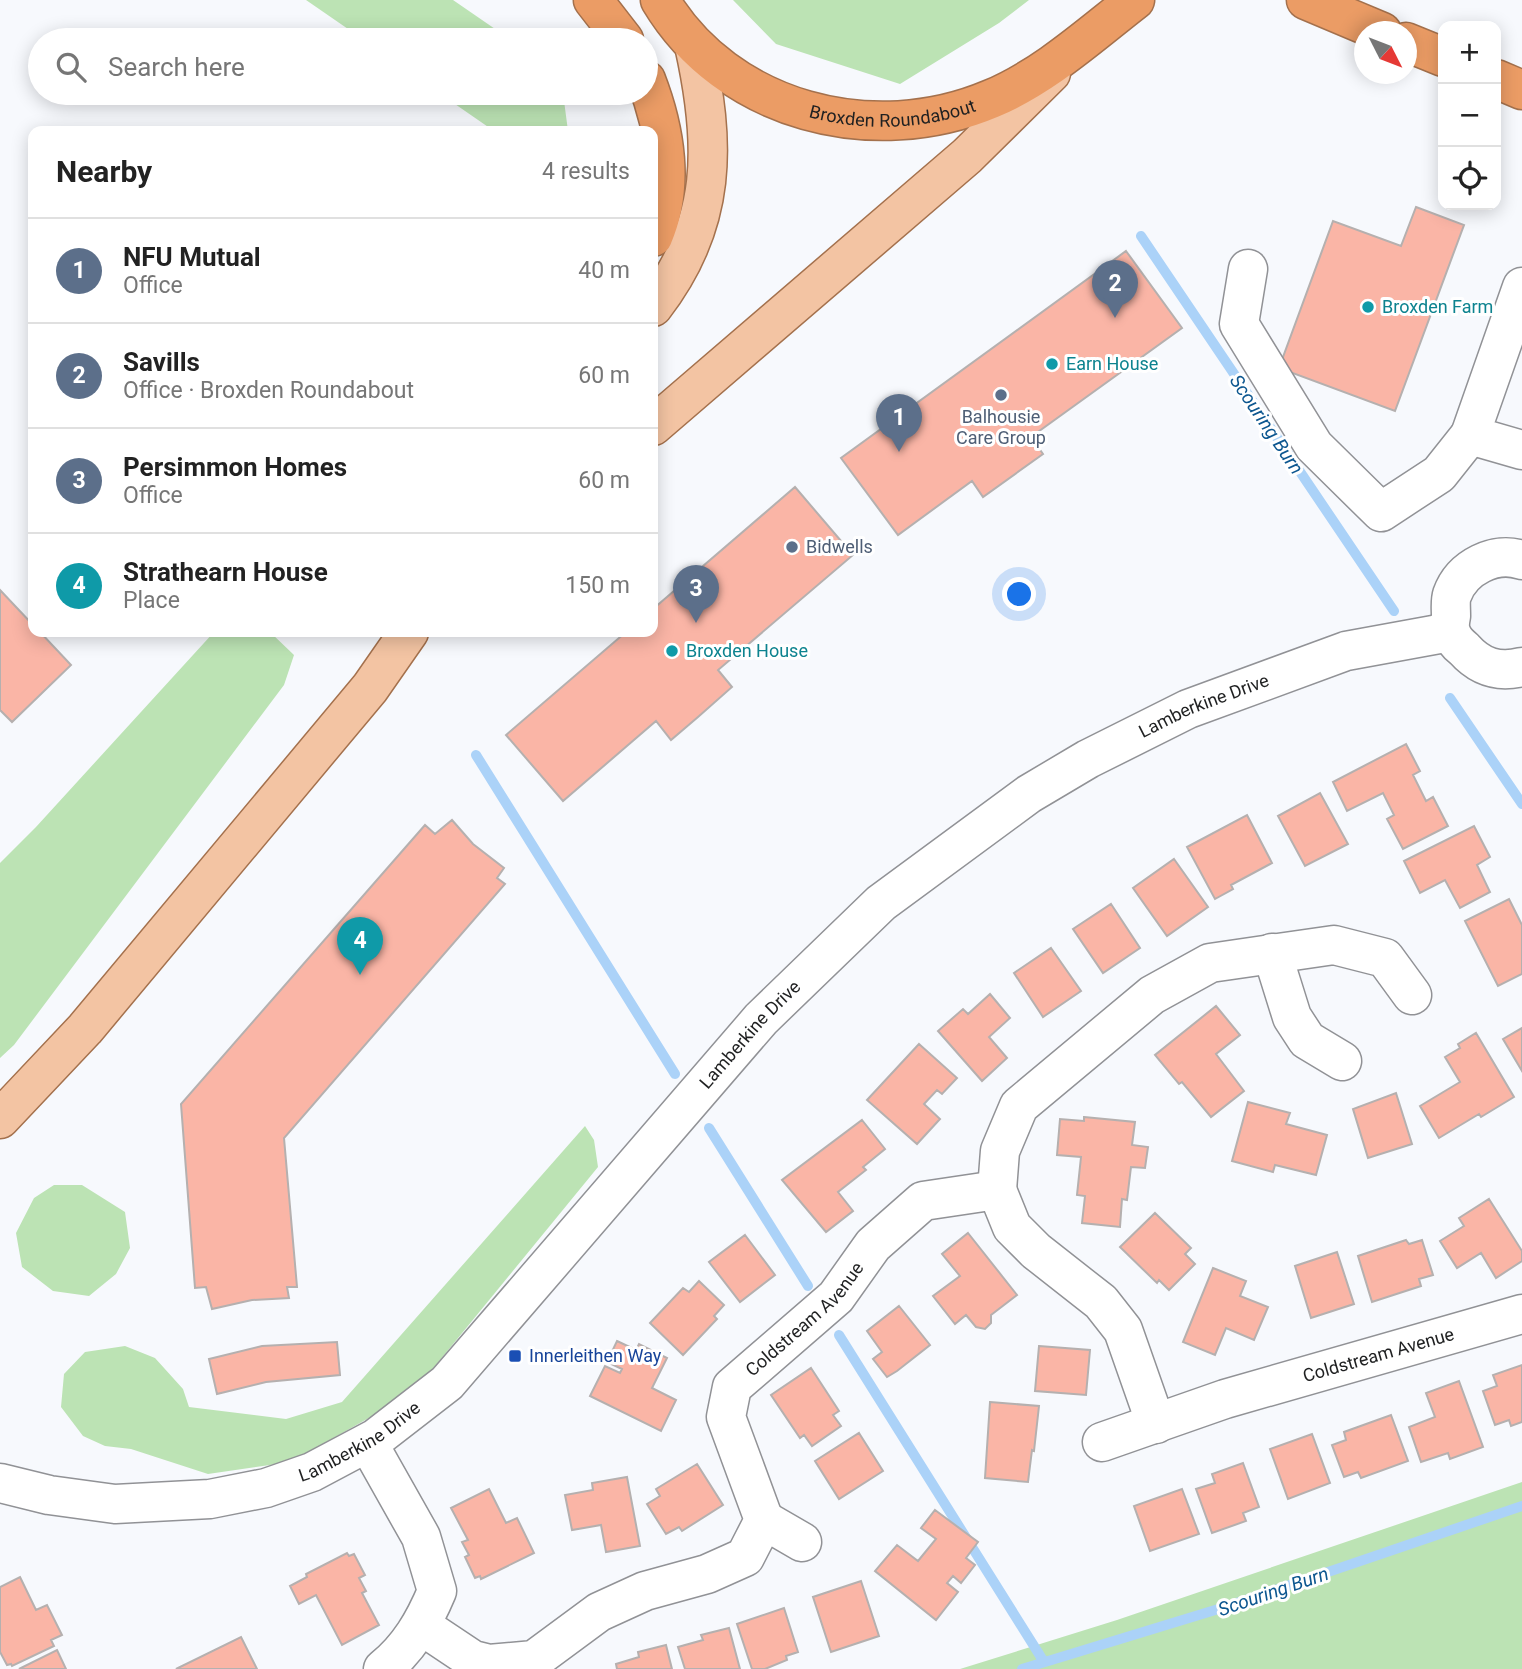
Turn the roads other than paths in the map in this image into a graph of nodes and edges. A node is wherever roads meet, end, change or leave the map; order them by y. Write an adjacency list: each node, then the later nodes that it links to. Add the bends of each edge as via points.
1 (593, 0): 6 (highway)
2 (1135, 0): 7 (highway, Broxden Roundabout)
3 (1306, 0): 5 (highway)
4 (662, 5): 8 (highway, Broxden Roundabout)
5 (1356, 21)
6 (615, 28)
7 (1090, 35): 8 (highway, Broxden Roundabout, via 993,99 918,120 879,122 840,119 764,95 727,73); 18 (main road, via 967,156)
8 (694, 45): 17 (main road, via 706,97 705,194 693,238)
9 (1417, 46): 10 (highway)
10 (1438, 55)
11 (1501, 81): 12 (highway)
12 (1522, 90)
13 (655, 105): 14 (highway, via 666,182)
14 (658, 226)
15 (1248, 269): 19 (street, via 1239,324 1314,446 1381,512 1439,474)
16 (1522, 287): 19 (street)
17 (658, 300)
18 (658, 422)
19 (1470, 435): 20 (street)
20 (1522, 450)
21 (1522, 560): 22 (street, via 1511,556 1483,561 1462,577 1451,596)
22 (1450, 632): 25 (street, via 1474,660 1488,667); 35 (street, Lamberkine Drive, via 1346,651 1188,709 1029,794 881,903 761,1019 447,1383)
23 (405, 637): 26 (main road)
24 (423, 637): 26 (main road)
25 (1522, 667)
26 (370, 688): 30 (main road, via 85,1029)
27 (1272, 953): 28 (street, via 1334,945 1385,958); 29 (street, via 1292,1017 1307,1040); 31 (street, via 1210,963 1152,995 1020,1106 1000,1151)
28 (1412, 995)
29 (1342, 1061)
30 (0, 1119)
31 (997, 1190): 33 (street, via 1012,1227 1101,1302 1123,1330); 39 (street, Coldstream Avenue, via 923,1201 873,1245 836,1297 732,1387 726,1417)
32 (1522, 1314): 33 (street, Coldstream Avenue, via 1226,1399)
33 (1156, 1424): 34 (street, Coldstream Avenue)
34 (1102, 1441)
35 (368, 1443): 38 (street, Lamberkine Drive, via 312,1472 266,1488 210,1499); 41 (street, via 421,1537 437,1591)
36 (0, 1462): 38 (street, Lamberkine Drive)
37 (0, 1483): 38 (street, Lamberkine Drive)
38 (116, 1504)
39 (764, 1520): 40 (street); 41 (street, via 745,1557 599,1612 534,1661 489,1664 473,1660)
40 (802, 1542)
41 (422, 1626): 42 (street)
42 (383, 1669)

